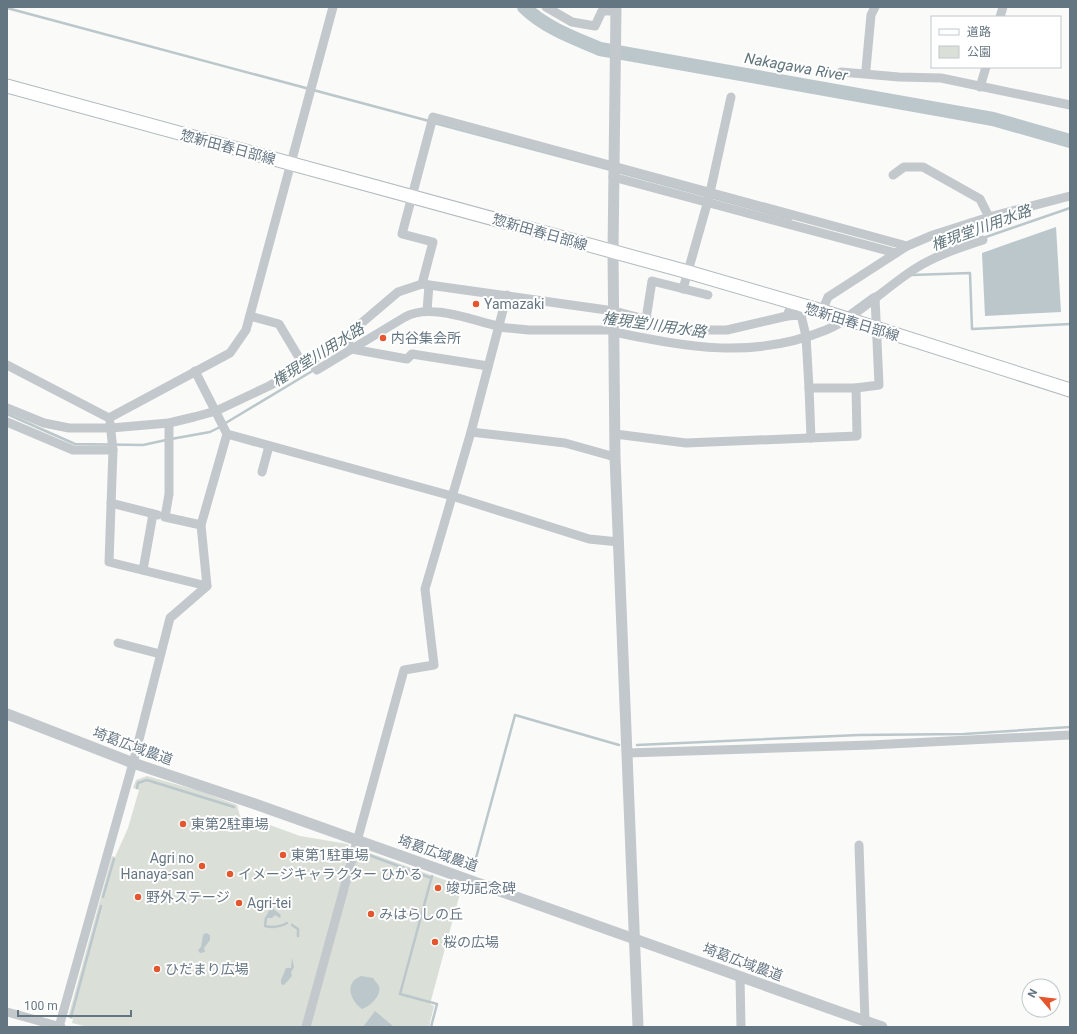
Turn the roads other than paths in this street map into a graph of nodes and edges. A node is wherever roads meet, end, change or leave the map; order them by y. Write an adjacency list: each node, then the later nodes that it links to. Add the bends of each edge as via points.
1 (333, 7): 12 (street)
2 (546, 7): 4 (street, via 572,22 595,26 602,11)
3 (875, 7): 6 (street, via 871,15)
4 (616, 11): 13 (street)
5 (986, 68): 9 (street)
6 (866, 69)
7 (841, 72): 9 (street, via 942,78)
8 (7, 86): 12 (main road, 惣新田春日部線)
9 (980, 87): 11 (street)
10 (731, 97): 15 (street)
11 (1070, 105)
12 (291, 164): 16 (main road, 惣新田春日部線); 34 (street)
13 (613, 172): 15 (street); 16 (street, via 433,117); 18 (street); 22 (street)
14 (893, 175): 19 (street, via 904,167 923,167 980,198)
15 (710, 192): 18 (street); 21 (street)
16 (412, 196): 22 (main road, 惣新田春日部線); 25 (street, via 402,234 433,242)
17 (1070, 196): 19 (street)
18 (708, 202): 23 (street); 24 (street)
19 (989, 217): 21 (street)
20 (983, 240): 29 (street, via 932,259)
21 (907, 246): 23 (street)
22 (613, 252): 24 (main road, 惣新田春日部線); 32 (street)
23 (896, 253): 33 (street, via 828,297)
24 (688, 272): 26 (street); 30 (main road, 惣新田春日部線)
25 (426, 284): 27 (street); 31 (street); 42 (street, via 398,292)
26 (683, 289): 28 (street); 37 (street, via 652,281)
27 (507, 295): 32 (street); 38 (street)
28 (708, 295)
29 (875, 297): 36 (street); 40 (street)
30 (792, 303): 33 (main road, 惣新田春日部線); 35 (street)
31 (427, 311): 38 (street); 43 (street, via 410,314)
32 (614, 311): 37 (street); 39 (street)
33 (822, 311): 36 (main road, 惣新田春日部線)
34 (250, 316): 44 (street, via 279,324); 47 (street, via 246,330 230,353)
35 (787, 316): 37 (street, via 728,330 680,328); 41 (street, via 801,315)
36 (842, 318): 40 (main road, 惣新田春日部線); 41 (street, via 826,330)
37 (646, 319)
38 (498, 327): 39 (street, via 529,330); 46 (street)
39 (614, 329): 41 (street, via 654,341 741,349 771,346); 59 (street)
40 (877, 330): 49 (street, via 879,385); 50 (main road, 惣新田春日部線)
41 (805, 333): 48 (street)
42 (345, 337): 43 (street); 44 (street)
43 (352, 349): 44 (street, via 318,370); 46 (street, via 407,359 412,354)
44 (308, 364): 52 (street)
45 (7, 365): 53 (street)
46 (488, 366): 57 (street)
47 (195, 372): 52 (street); 53 (street)
48 (809, 388): 49 (street); 60 (street)
49 (856, 388): 60 (street, via 857,436)
50 (1070, 390)
51 (7, 408): 56 (street, via 44,423 69,428)
52 (216, 411): 55 (street); 58 (street)
53 (109, 418): 56 (street)
54 (7, 422): 62 (street, via 73,450)
55 (169, 422): 56 (street); 68 (street, via 169,494)
56 (111, 428): 62 (street)
57 (470, 432): 63 (street, via 565,443); 65 (street)
58 (227, 434): 61 (street); 69 (street)
59 (615, 434): 60 (street, via 686,444); 63 (street)
60 (811, 438)
61 (269, 446): 64 (street); 65 (street)
62 (113, 450): 66 (street)
63 (615, 457): 70 (street)
64 (262, 472)
65 (452, 496): 70 (street, via 589,539); 79 (street, via 425,589 434,664 404,670)
66 (111, 504): 67 (street); 71 (street, via 109,562)
67 (153, 514): 68 (street); 71 (street)
68 (165, 517): 69 (street)
69 (201, 525): 72 (street)
70 (618, 542): 77 (street)
71 (144, 570): 72 (street)
72 (208, 586): 74 (street, via 170,618)
73 (118, 643): 74 (street)
74 (160, 654): 78 (street)
75 (7, 714): 78 (street, 埼葛広域農道)
76 (1070, 735): 77 (street)
77 (628, 753): 81 (street)
78 (133, 764): 79 (street, 埼葛広域農道); 86 (street)
79 (358, 841): 81 (street, 埼葛広域農道); 87 (street)
80 (858, 845): 84 (street)
81 (635, 939): 82 (street, 埼葛広域農道); 88 (street)
82 (740, 977): 84 (street, 埼葛広域農道); 89 (street)
83 (7, 1012): 86 (street)
84 (865, 1021): 85 (street, 埼葛広域農道)
85 (878, 1026)
86 (60, 1027)
87 (306, 1027)
88 (638, 1027)
89 (741, 1027)

